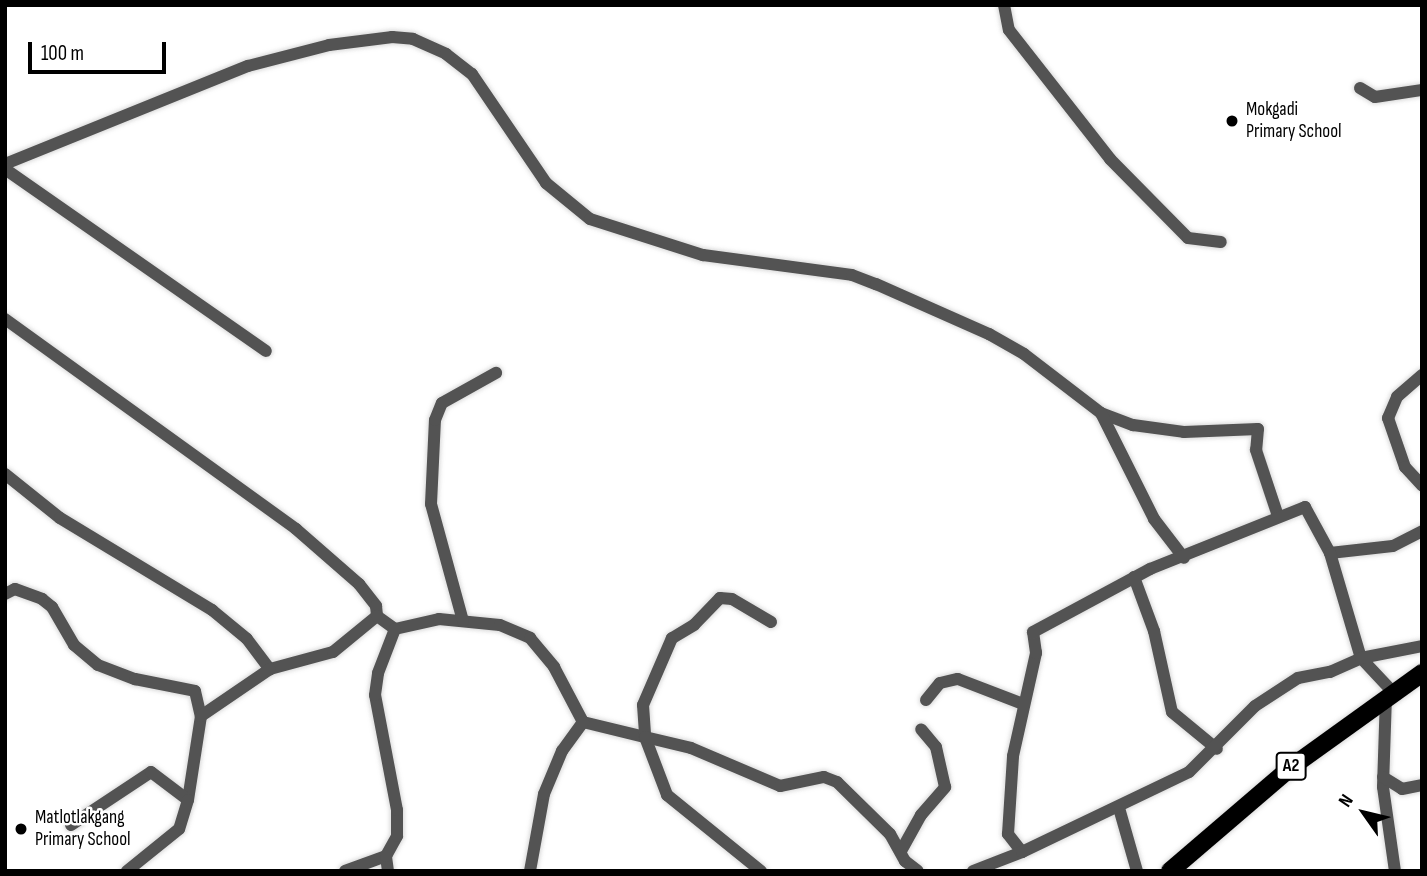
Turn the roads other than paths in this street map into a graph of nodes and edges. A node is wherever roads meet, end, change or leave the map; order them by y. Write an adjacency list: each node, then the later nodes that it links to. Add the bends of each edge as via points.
1 (1004, 5): 5 (street, via 1009,30 1111,159 1188,238)
2 (1360, 88): 3 (street, via 1375,96)
3 (1422, 90)
4 (5, 167): 7 (street); 10 (street, via 248,66 328,45 413,39 446,54 472,74 546,183 590,219 703,255 852,275 876,284 1024,354)
5 (1221, 242)
6 (5, 319): 19 (street, via 296,529 351,576 376,606)
7 (266, 351)
8 (496, 373): 20 (street, via 442,403 435,420 431,504)
9 (1422, 375): 12 (street, via 1397,397 1388,418 1405,467)
10 (1101, 412): 13 (street, via 1163,431 1258,429 1256,450); 16 (street, via 1154,519)
11 (5, 474): 25 (street, via 60,517 212,610 247,639)
12 (1422, 485)
13 (1278, 516): 15 (street, via 1307,509); 16 (street)
14 (1422, 531): 15 (street, via 1393,545)
15 (1330, 553): 24 (street)
16 (1184, 558): 17 (street)
17 (1134, 577): 29 (street, via 1036,628 1031,638 1036,653); 34 (street, via 1154,631 1172,712)
18 (5, 594): 30 (street, via 15,589 42,599 52,607 74,645 98,665 135,679 195,691)
19 (377, 616): 22 (street); 25 (street, via 333,652)
20 (463, 621): 22 (street, via 439,619); 31 (street, via 500,625 530,638 554,667)
21 (771, 622): 33 (street, via 732,599 720,598 694,625 672,638 643,705)
22 (396, 629): 42 (street, via 378,673 375,695 397,810 397,836)
23 (1422, 646): 24 (street)
24 (1361, 657): 27 (street); 34 (street, via 1330,672 1298,678 1265,696)
25 (270, 669): 30 (street)
26 (1422, 673): 27 (highway, A2)
27 (1389, 694): 35 (street); 51 (highway, A2, via 1249,800)
28 (926, 700): 29 (street, via 940,683 958,679)
29 (1023, 704): 41 (street, via 1013,755 1008,834)
30 (201, 716): 37 (street)
31 (583, 722): 33 (street); 46 (street, via 562,751 544,794)
32 (921, 729): 40 (street, via 936,747 945,787 921,815)
33 (645, 737): 40 (street, via 691,748 780,786 824,777 837,782); 47 (street, via 667,795)
34 (1217, 749): 38 (street, via 1189,772)
35 (1383, 777): 36 (street, via 1402,789); 52 (street)
36 (1422, 785)
37 (188, 800): 39 (street, via 152,772); 43 (street, via 179,830)
38 (1119, 808): 41 (street); 50 (street)
39 (72, 825)
40 (901, 850): 48 (street, via 905,861)
41 (1022, 852): 49 (street)
42 (386, 856): 44 (street); 45 (street)
43 (127, 871)
44 (345, 871)
45 (388, 871)
46 (530, 871)
47 (761, 871)
48 (918, 871)
49 (973, 871)
50 (1137, 871)
51 (1170, 871)
52 (1395, 871)

